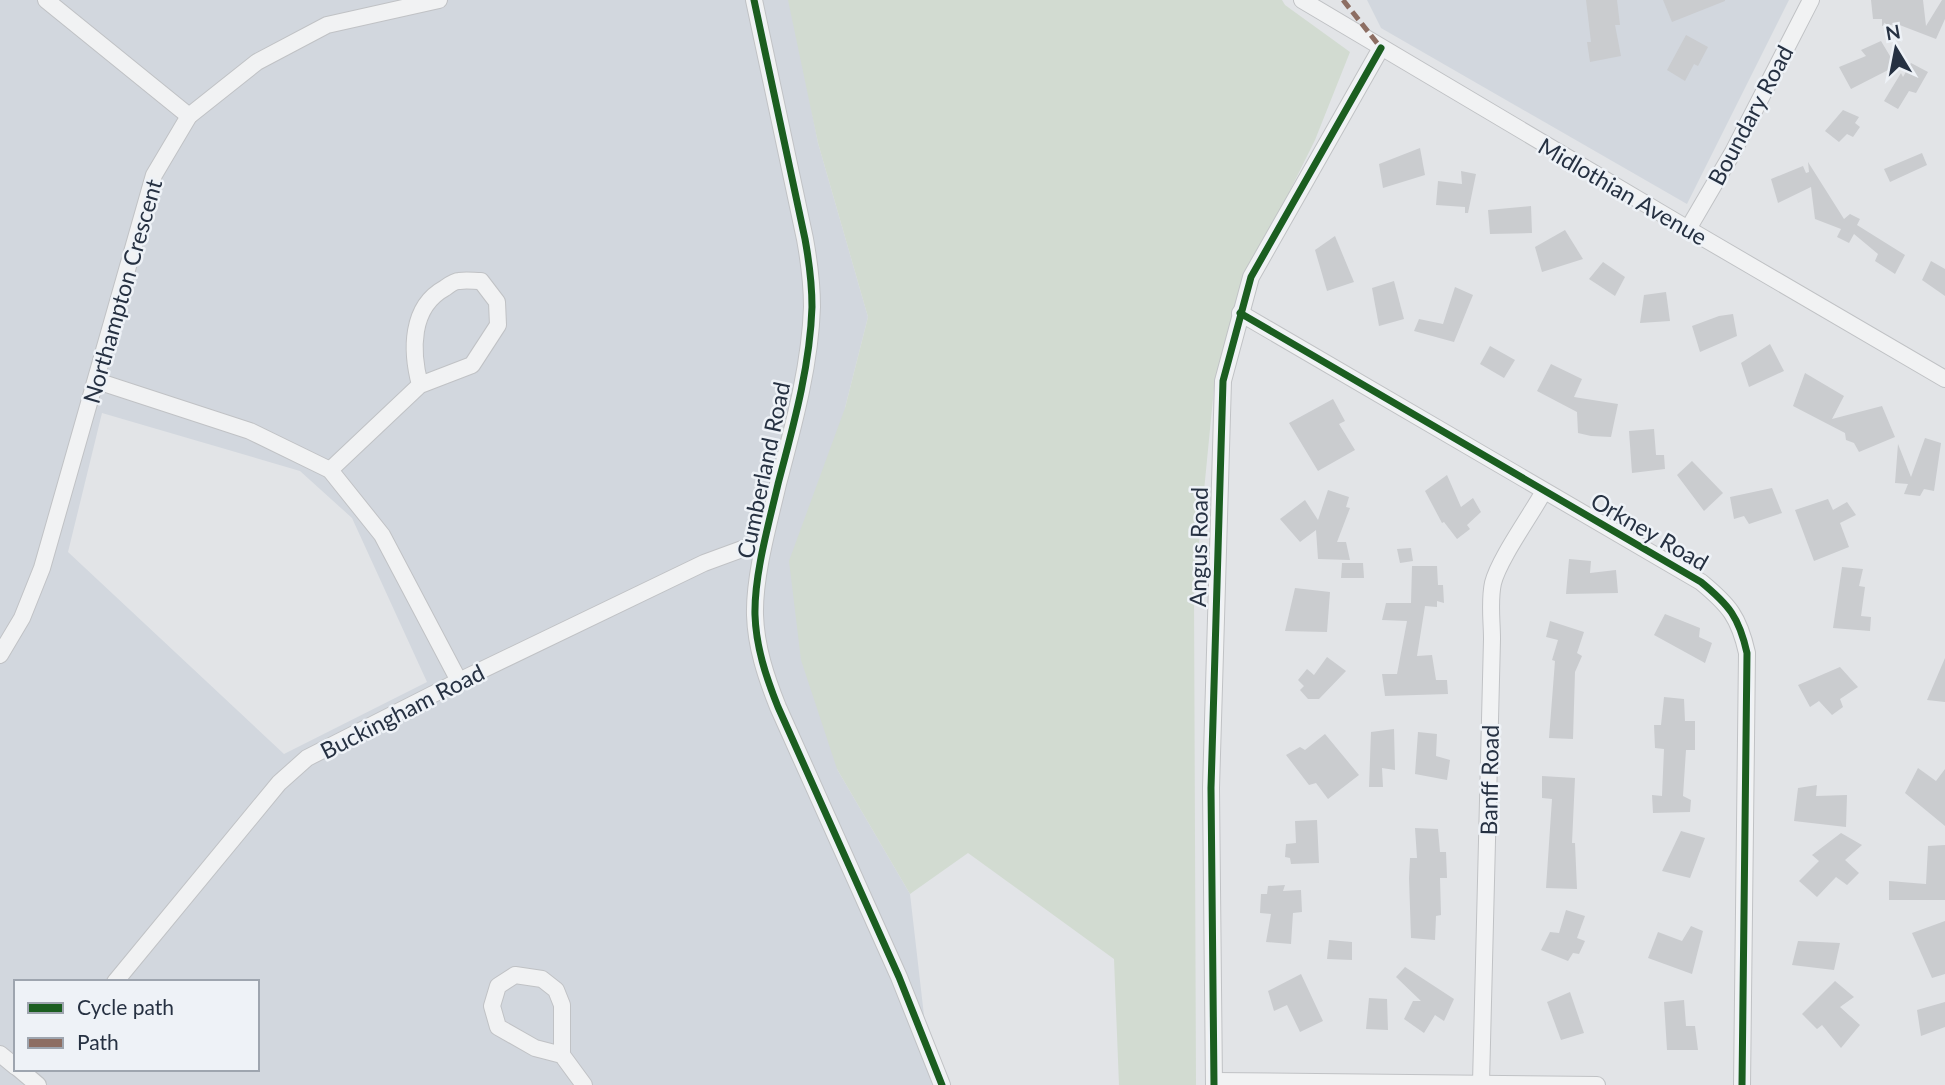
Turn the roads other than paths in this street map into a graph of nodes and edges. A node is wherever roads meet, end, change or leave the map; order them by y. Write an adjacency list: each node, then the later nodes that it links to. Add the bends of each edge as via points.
1 (46, 0): 7 (street)
2 (439, 0): 7 (street, Northampton Crescent, via 327,25 257,62)
3 (754, 0): 15 (street, Cumberland Road, via 805,239 812,307 791,433)
4 (1302, 0): 6 (street, Midlothian Avenue)
5 (1811, 0): 8 (street, Boundary Road)
6 (1381, 48): 8 (street, Midlothian Avenue); 9 (street, Angus Road, via 1251,277)
7 (188, 116): 11 (street, Northampton Crescent, via 154,175)
8 (1688, 229): 10 (street, Midlothian Avenue)
9 (1240, 313): 14 (street, Orkney Road); 23 (street, Angus Road, via 1223,381 1220,460 1211,788)
10 (1945, 379)
11 (97, 381): 13 (street, via 250,431); 16 (street, Northampton Crescent, via 42,568 22,618)
12 (420, 385): 12 (street, via 414,361 415,334 424,308 435,293 458,281 481,281 497,302 498,325 472,365); 13 (street)
13 (330, 470): 17 (street, via 382,535)
14 (1544, 491): 24 (street, Banff Road, via 1500,566 1491,598); 27 (street, Orkney Road, via 1702,582 1734,612 1743,633 1747,666)
15 (764, 541): 17 (street, Buckingham Road, via 704,563); 22 (street, Cumberland Road, via 755,612 766,676 899,977)
16 (0, 655)
17 (459, 681): 18 (street, Buckingham Road, via 307,758 279,783)
18 (117, 980)
19 (0, 1054): 21 (street)
20 (562, 1055): 20 (street, via 535,1048 498,1027 492,1006 498,986 516,975 541,979 556,990 562,1005); 25 (street)
21 (14, 1066)
22 (938, 1083)
23 (1214, 1083): 24 (street)
24 (1481, 1083): 26 (street)
25 (584, 1085)
26 (1597, 1085)
27 (1742, 1085)

